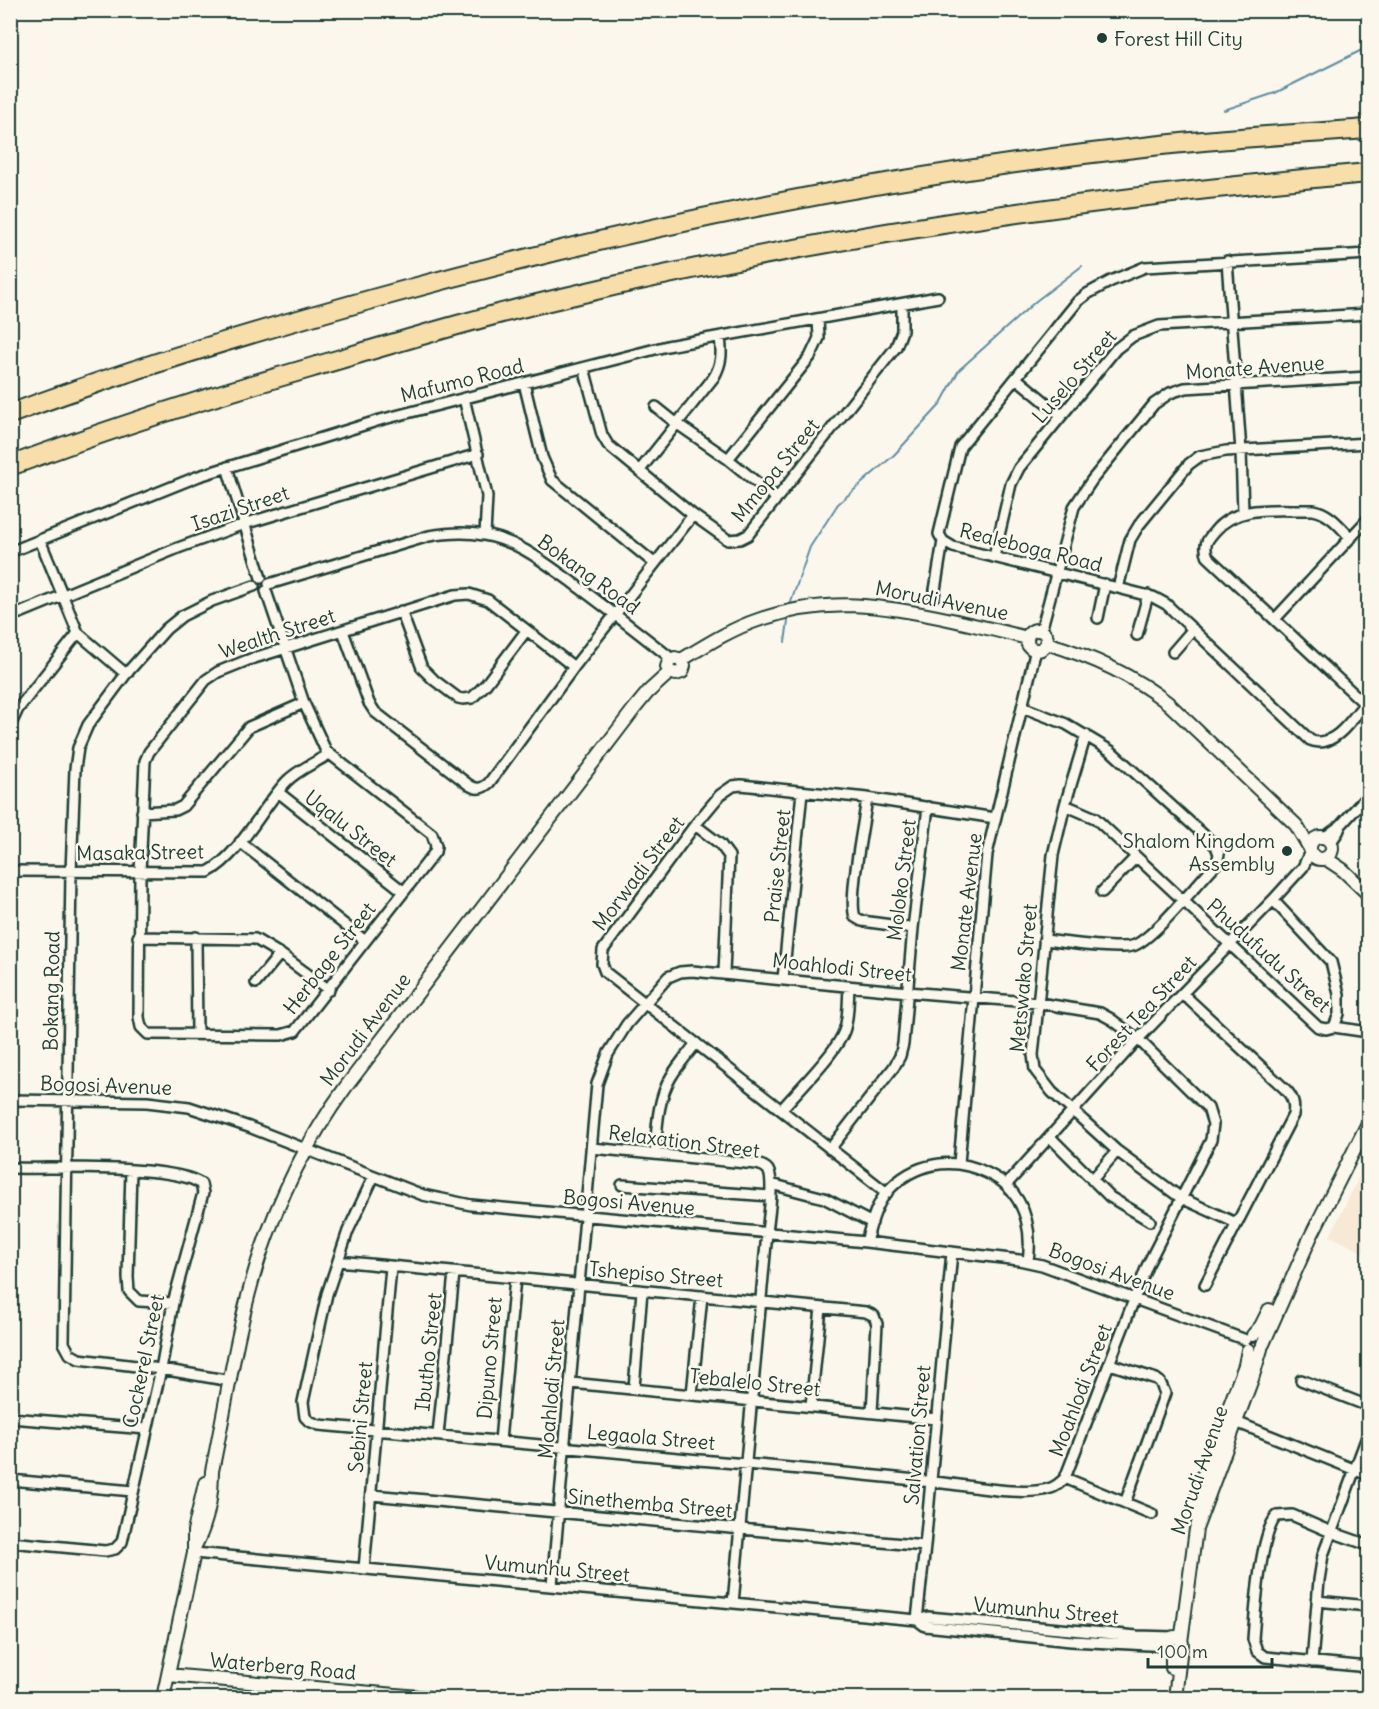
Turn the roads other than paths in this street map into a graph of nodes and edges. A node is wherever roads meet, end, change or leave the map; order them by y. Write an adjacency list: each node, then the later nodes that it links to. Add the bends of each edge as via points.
1 (1368, 129): 18 (highway, via 1153,146 895,181 719,214 536,256 294,321 159,361)
2 (1368, 173): 25 (highway, via 1070,205 856,237 565,297 427,333 177,407)
3 (1368, 254): 4 (street, Realeboga Road)
4 (1227, 261): 9 (street); 13 (street, Realeboga Road, via 1145,267 1087,294)
5 (938, 297): 6 (street, Mafumo Road)
6 (902, 304): 8 (street, Mafumo Road); 28 (street, Mmopa Street, via 902,331 896,347)
7 (1368, 314): 9 (street, Luselo Street)
8 (819, 319): 10 (street, Mafumo Road); 24 (street, via 819,338 810,357)
9 (1231, 321): 15 (street); 19 (street, Luselo Street, via 1159,326 1132,336)
10 (720, 337): 11 (street, Mafumo Road, via 667,346); 20 (street, via 719,369)
11 (584, 368): 14 (street, Mafumo Road); 27 (street, Mmopa Street, via 605,442)
12 (1368, 377): 15 (street, Monate Avenue)
13 (1016, 378): 19 (street); 36 (street, Realeboga Road, via 960,447 939,530)
14 (524, 382): 16 (street, Mafumo Road); 39 (street, via 542,457 552,480)
15 (1236, 385): 22 (street); 40 (street, Monate Avenue, via 1185,388 1154,404 1079,496)
16 (464, 398): 23 (street); 26 (street, Mafumo Road)
17 (656, 407): 20 (street)
18 (10, 414)
19 (1061, 415): 38 (street, Luselo Street, via 1014,476)
20 (676, 423): 24 (street); 27 (street)
21 (1368, 443): 22 (street)
22 (1241, 451): 29 (street); 43 (street, via 1211,453 1189,464 1134,533)
23 (478, 454): 32 (street, Isazi Street); 33 (street, via 487,500)
24 (728, 459): 28 (street)
25 (10, 466)
26 (227, 467): 32 (street); 35 (street, Mafumo Road)
27 (640, 470): 30 (street, Mmopa Street)
28 (776, 498): 30 (street, Mmopa Street, via 748,535 735,541)
29 (1243, 512): 34 (street, via 1322,512); 51 (street, via 1219,525 1206,542 1206,552)
30 (693, 515): 39 (street)
31 (1368, 519): 34 (street)
32 (244, 524): 42 (street); 44 (street, Isazi Street)
33 (485, 535): 42 (street, Bokang Road, via 451,533 423,537); 49 (street, Bokang Road, via 533,554)
34 (1351, 538): 51 (street)
35 (40, 540): 37 (street, Mafumo Road); 44 (street)
36 (943, 541): 38 (street, Realeboga Road, via 952,547); 45 (street)
37 (10, 552)
38 (994, 557): 40 (street, Realeboga Road)
39 (654, 563): 49 (street)
40 (1055, 573): 41 (street, Realeboga Road); 55 (street, Monate Avenue)
41 (1105, 584): 43 (street, Realeboga Road); 50 (street)
42 (263, 585): 60 (street); 64 (street, Bokang Road, via 212,601 174,621)
43 (1119, 588): 46 (street, Realeboga Road)
44 (62, 595): 48 (street, Isazi Street); 56 (street)
45 (934, 596)
46 (1148, 596): 52 (street, Realeboga Road, via 1166,604); 57 (street)
47 (401, 611): 53 (street, Wealth Street); 54 (street, Wealth Street, via 469,594 488,600); 54 (street, via 422,668 463,699 472,698 486,684)
48 (20, 613)
49 (615, 614): 62 (street, Bokang Road); 63 (street)
50 (1098, 618)
51 (1275, 619): 66 (street)
52 (1193, 629): 61 (street); 66 (street, Realeboga Road, via 1310,740 1323,742 1332,738)
53 (343, 631): 60 (street, Wealth Street); 63 (street, via 372,709 479,789 489,783)
54 (526, 631): 63 (street, Wealth Street)
55 (1041, 631): 58 (street, via 1032,631); 59 (street, via 1046,636)
56 (78, 633): 64 (street); 69 (street, via 18,709 11,724)
57 (1137, 635)
58 (1027, 638): 59 (street, via 1028,645); 62 (street, Morudi Avenue, via 896,608 836,604 756,620)
59 (1041, 646): 67 (street, Monate Avenue); 81 (street, via 1090,657 1149,688)
60 (286, 648): 65 (street); 77 (street, Wealth Street, via 206,680 146,756)
61 (1173, 652)
62 (676, 659): 121 (street, Morudi Avenue, via 684,666 682,672 670,672 634,709 345,1088)
63 (574, 667)
64 (126, 674): 84 (street, Bokang Road, via 81,740 75,769)
65 (303, 702): 70 (street); 77 (street, via 249,727 183,807)
66 (1367, 704)
67 (1022, 707): 68 (street); 78 (street, Monate Avenue)
68 (1086, 735): 75 (street, Metswako Street); 90 (street, via 1131,766 1216,846 1217,862)
69 (10, 743)
70 (329, 754): 71 (street, Masaka Street, via 289,779); 86 (street, Herbage Street, via 432,834 435,852)
71 (278, 792): 80 (street, Masaka Street); 86 (street, Uqalu Street)
72 (802, 792): 74 (street, Morwadi Street); 79 (street, Morwadi Street, via 733,786 720,795); 99 (street, Praise Street)
73 (1368, 795): 81 (street, Forest Tea Street)
74 (867, 798): 76 (street, Morwadi Street); 91 (street, via 853,895 855,917)
75 (1065, 806): 82 (street, Phudufudu Street, via 1095,818); 95 (street, Metswako Street, via 1052,867)
76 (928, 807): 78 (street, Morwadi Street); 91 (street, Moloko Street)
77 (142, 812): 85 (street, Wealth Street)
78 (995, 818): 105 (street, Monate Avenue, via 984,876)
79 (695, 825): 98 (street, via 720,844 731,863); 107 (street, Morwadi Street, via 603,950 605,972)
80 (240, 842): 85 (street, Masaka Street, via 208,872); 94 (street)
81 (1321, 848): 88 (street); 89 (street, Forest Tea Street)
82 (1136, 857): 87 (street); 90 (street, Phudufudu Street)
83 (10, 871): 84 (street, Masaka Street)
84 (71, 872): 85 (street, Masaka Street); 115 (street, Bokang Road)
85 (140, 873): 92 (street, Wealth Street)
86 (403, 891): 94 (street, Herbage Street)
87 (1101, 892)
88 (1368, 894)
89 (1273, 900): 96 (street, Forest Tea Street); 108 (street, via 1335,970 1339,1014)
90 (1181, 901): 95 (street, via 1142,941 1130,946); 96 (street, Phudufudu Street)
91 (913, 928): 103 (street, Moloko Street)
92 (138, 937): 93 (street); 111 (street, Wealth Street, via 139,1022 145,1033)
93 (196, 937): 97 (street, via 255,939); 110 (street)
94 (364, 940): 102 (street, Herbage Street)
95 (1044, 940): 106 (street, Metswako Street)
96 (1230, 945): 104 (street, Forest Tea Street); 108 (street, Phudufudu Street, via 1318,1027)
97 (279, 954): 100 (street); 102 (street)
98 (724, 973): 99 (street, Moahlodi Street); 107 (street, Moahlodi Street, via 674,974)
99 (783, 979): 101 (street, Moahlodi Street)
100 (256, 983)
101 (849, 986): 103 (street, Moahlodi Street); 116 (street, via 845,1030 838,1044)
102 (328, 990): 110 (street, Herbage Street, via 291,1033)
103 (908, 992): 105 (street, Moahlodi Street); 122 (street, Moloko Street, via 903,1044 897,1062)
104 (1183, 994): 112 (street, Forest Tea Street); 140 (street, via 1291,1095 1294,1104 1293,1115)
105 (973, 997): 106 (street, Moahlodi Street); 125 (street, Monate Avenue)
106 (1039, 1003): 112 (street, Moahlodi Street, via 1105,1015); 117 (street, Metswako Street, via 1035,1071)
107 (644, 1004): 113 (street, Morwadi Street); 120 (street, Moahlodi Street, via 616,1040 602,1070)
108 (1330, 1028): 109 (street)
109 (1368, 1032)
110 (197, 1034): 111 (street, Herbage Street)
111 (154, 1035)
112 (1138, 1039): 117 (street, Forest Tea Street); 136 (street, Moahlodi Street, via 1203,1101 1212,1116 1211,1140)
113 (696, 1043): 116 (street, Morwadi Street); 124 (street, via 665,1089)
114 (10, 1100): 115 (street, Bogosi Avenue)
115 (67, 1101): 121 (street, Bogosi Avenue, via 189,1107); 127 (street, Bokang Road)
116 (781, 1110): 122 (street, Morwadi Street)
117 (1073, 1112): 119 (street, Forest Tea Street); 123 (street, Metswako Street)
118 (1368, 1123): 142 (street, Morudi Avenue)
119 (1050, 1137): 130 (street); 133 (street, Forest Tea Street)
120 (592, 1148): 124 (street, Relaxation Street); 137 (street, Moahlodi Street)
121 (305, 1149): 129 (street, Bogosi Avenue); 163 (street, Morudi Avenue, via 260,1255)
122 (830, 1149): 134 (street, Morwadi Street)
123 (1117, 1151): 130 (street); 136 (street, Metswako Street)
124 (655, 1154): 131 (street, Relaxation Street, via 762,1165 769,1172)
125 (959, 1163): 133 (street, via 976,1167); 134 (street, via 942,1163 914,1172)
126 (10, 1168): 127 (street)
127 (66, 1169): 128 (street); 161 (street, Bokang Road, via 66,1349 79,1359)
128 (131, 1170): 156 (street, via 129,1291 139,1302); 156 (street, Cockerel Street, via 192,1179 201,1184 203,1198)
129 (374, 1176): 137 (street, Bogosi Avenue, via 454,1203); 145 (street, Legaola Street)
130 (1092, 1179): 138 (street, via 1110,1197)
131 (771, 1184): 135 (street, Relaxation Street); 139 (street, via 824,1198)
132 (622, 1185): 135 (street)
133 (1006, 1185): 146 (street, via 1020,1204 1029,1227)
134 (887, 1193): 139 (street)
135 (770, 1196): 141 (street, Relaxation Street)
136 (1181, 1198): 140 (street, Metswako Street); 154 (street, Moahlodi Street)
137 (585, 1216): 141 (street, Bogosi Avenue); 150 (street, Moahlodi Street)
138 (1150, 1221)
139 (872, 1222): 143 (street)
140 (1236, 1223): 151 (street)
141 (767, 1233): 143 (street, Bogosi Avenue); 155 (street, Relaxation Street)
142 (1311, 1236): 158 (street, Morudi Avenue); 159 (street, Morudi Avenue)
143 (866, 1242): 144 (street, Bogosi Avenue)
144 (952, 1252): 146 (street, Bogosi Avenue); 172 (street, Salvation Street)
145 (338, 1261): 147 (street, Tshepiso Street); 175 (street, Legaola Street, via 303,1412 313,1423)
146 (1028, 1261): 154 (street, Bogosi Avenue)
147 (391, 1267): 148 (street, Tshepiso Street); 175 (street, Sebini Street)
148 (454, 1273): 149 (street, Tshepiso Street); 177 (street, Ibutho Street)
149 (515, 1278): 150 (street, Tshepiso Street); 178 (street, Dipuno Street)
150 (578, 1284): 152 (street, Tshepiso Street); 164 (street, Moahlodi Street)
151 (1205, 1285)
152 (642, 1291): 153 (street, Tshepiso Street); 165 (street)
153 (702, 1296): 155 (street, Tshepiso Street); 166 (street)
154 (1134, 1298): 158 (street, Bogosi Avenue); 160 (street, Moahlodi Street)
155 (760, 1302): 157 (street, Tshepiso Street); 167 (street, Relaxation Street)
156 (173, 1303): 161 (street, Cockerel Street)
157 (821, 1308): 168 (street); 170 (street, Tshepiso Street, via 866,1312 876,1320)
158 (1249, 1342): 159 (street, via 1256,1352); 173 (street, Morudi Avenue)
159 (1262, 1347): 173 (street, Morudi Avenue)
160 (1110, 1364): 183 (street, Moahlodi Street); 188 (street, via 1156,1379 1165,1394)
161 (161, 1369): 163 (street, Bokang Road); 174 (street, Cockerel Street)
162 (1301, 1380): 169 (street)
163 (231, 1381): 196 (street, Morudi Avenue, via 212,1472 199,1507)
164 (571, 1383): 165 (street, Tebalelo Street); 179 (street, Moahlodi Street)
165 (634, 1388): 166 (street, Tebalelo Street)
166 (692, 1394): 167 (street, Tebalelo Street)
167 (752, 1401): 168 (street, Tebalelo Street); 180 (street, Relaxation Street)
168 (811, 1406): 170 (street, Tebalelo Street)
169 (1368, 1406)
170 (872, 1412): 172 (street, Tebalelo Street)
171 (10, 1418): 174 (street)
172 (936, 1419): 185 (street, Salvation Street)
173 (1231, 1420): 181 (street); 203 (street, Morudi Avenue, via 1202,1479 1190,1524)
174 (147, 1429): 186 (street, Cockerel Street)
175 (376, 1430): 177 (street, Legaola Street); 187 (street, Sebini Street)
176 (1368, 1434): 181 (street)
177 (438, 1435): 178 (street, Legaola Street)
178 (500, 1441): 179 (street, Legaola Street)
179 (564, 1447): 180 (street, Legaola Street); 189 (street, Moahlodi Street)
180 (746, 1464): 185 (street, Legaola Street); 191 (street, Relaxation Street)
181 (1354, 1470): 182 (street); 192 (street)
182 (1368, 1475)
183 (1065, 1478): 185 (street, Legaola Street, via 1050,1489 1033,1491); 188 (street)
184 (10, 1480): 186 (street)
185 (931, 1481): 195 (street, Salvation Street)
186 (133, 1491): 193 (street, Cockerel Street, via 119,1546 105,1551)
187 (372, 1495): 189 (street, Sinethemba Street); 197 (street, Sebini Street)
188 (1125, 1503): 190 (street)
189 (558, 1512): 191 (street, Sinethemba Street); 198 (street, Moahlodi Street)
190 (1152, 1514)
191 (740, 1529): 195 (street, Sinethemba Street); 200 (street, Relaxation Street)
192 (1331, 1532): 194 (street); 199 (street, via 1320,1566); 204 (street, via 1292,1515 1276,1516 1261,1565 1254,1631 1257,1651 1265,1657)
193 (10, 1542)
194 (1368, 1545)
195 (925, 1546): 202 (street, Salvation Street)
196 (195, 1549): 197 (street, Vumunhu Street); 206 (street, Morudi Avenue)
197 (364, 1569): 198 (street, Vumunhu Street)
198 (552, 1585): 200 (street, Vumunhu Street)
199 (1317, 1601): 201 (street); 204 (street)
200 (733, 1603): 202 (street, Vumunhu Street)
201 (1368, 1606)
202 (916, 1620): 203 (street, Vumunhu Street, via 928,1617 1137,1636)
203 (1175, 1644): 209 (street, Morudi Avenue); 210 (street, Morudi Avenue)
204 (1312, 1662): 205 (street)
205 (1368, 1667)
206 (168, 1675): 207 (street, Morudi Avenue); 208 (street, Waterberg Road)
207 (163, 1698)
208 (430, 1698)
209 (1168, 1698)
210 (1175, 1698)

